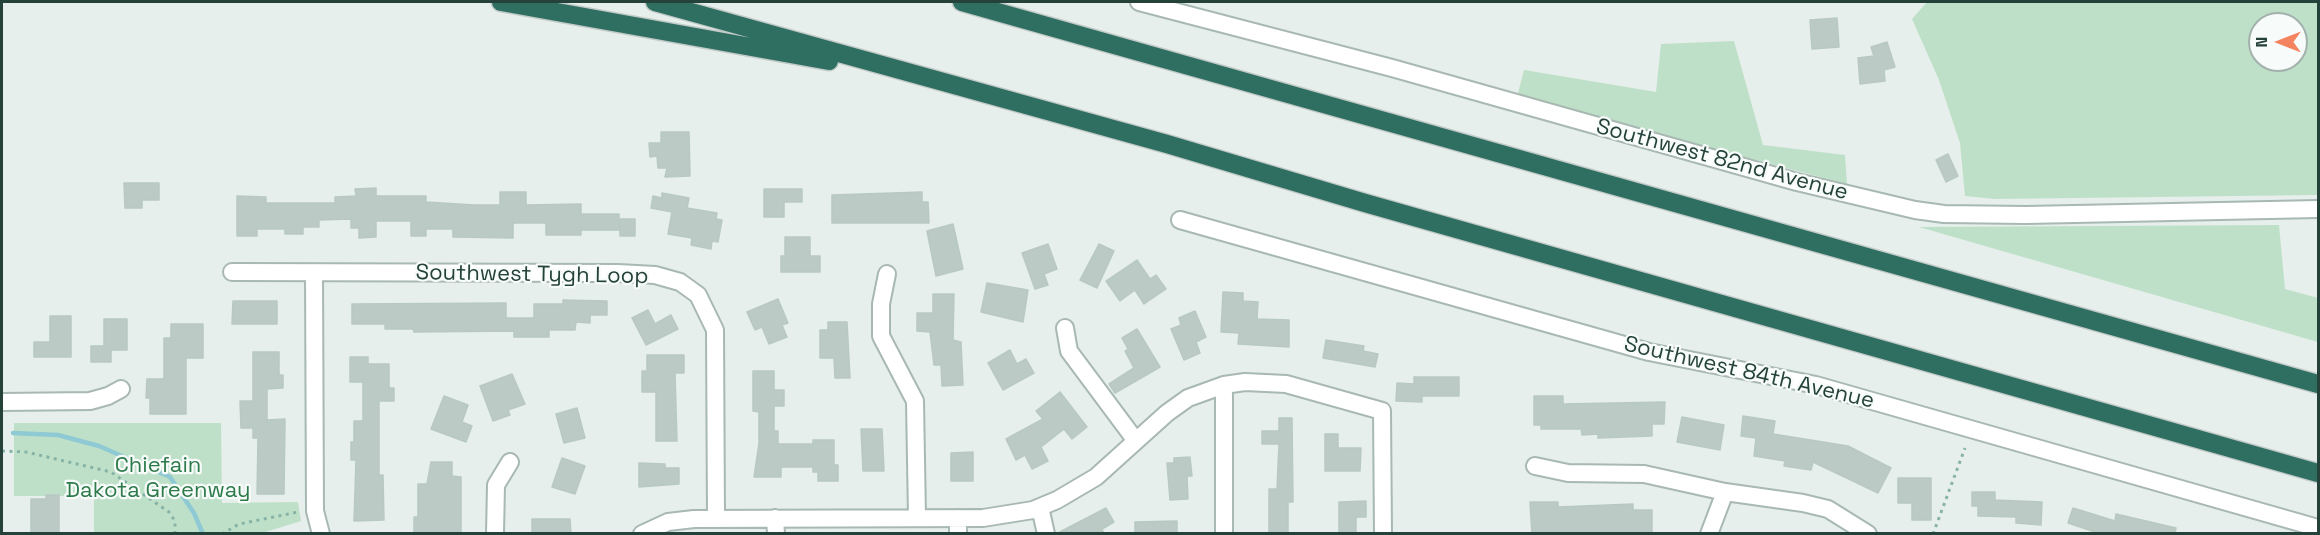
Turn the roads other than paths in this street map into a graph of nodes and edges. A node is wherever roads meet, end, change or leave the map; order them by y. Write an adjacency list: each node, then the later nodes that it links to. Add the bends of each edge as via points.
1 (501, 2): 5 (highway)
2 (655, 2): 5 (highway)
3 (962, 2): 12 (highway)
4 (1139, 2): 6 (street, Southwest 82nd Avenue, via 1797,182 1915,210 2037,215)
5 (934, 80): 19 (highway)
6 (2319, 209)
7 (1180, 220): 26 (street, Southwest 84th Avenue, via 1649,352 1816,385)
8 (232, 272): 9 (street, Southwest Tygh Loop)
9 (314, 273): 22 (street, Southwest Tygh Loop, via 618,273 655,275 680,282 698,295 715,330); 27 (street, via 315,511)
10 (887, 274): 23 (street, via 881,304 881,336 915,401)
11 (1065, 328): 16 (street, via 1069,351)
12 (2319, 384)
13 (1224, 385): 16 (street, via 1188,398); 31 (street); 32 (street, via 1286,384 1382,411)
14 (121, 389): 15 (street, via 90,401)
15 (2, 402)
16 (1136, 441): 21 (street, via 1096,477)
17 (510, 462): 28 (street, via 496,485)
18 (1535, 466): 20 (street, via 1568,473 1644,474)
19 (2319, 472)
20 (1725, 492): 33 (street); 34 (street, via 1828,509)
21 (1040, 507): 25 (street); 30 (street)
22 (716, 518): 24 (street); 29 (street, via 668,522)
23 (916, 518): 24 (street); 25 (street)
24 (776, 526)
25 (958, 526)
26 (2319, 528)
27 (321, 534)
28 (495, 534)
29 (642, 534)
30 (1046, 534)
31 (1224, 534)
32 (1383, 534)
33 (1709, 534)
34 (1868, 534)

